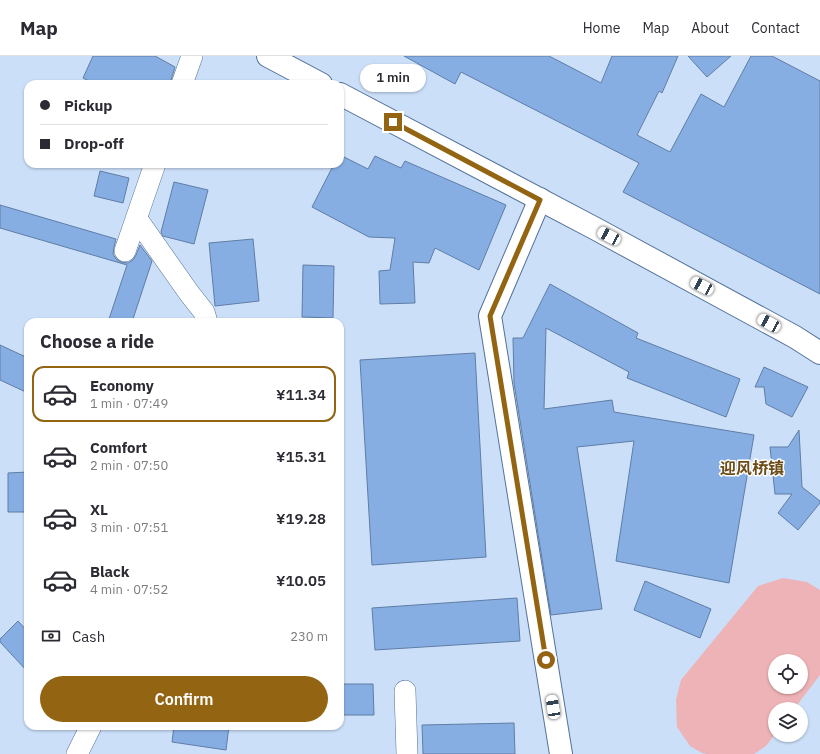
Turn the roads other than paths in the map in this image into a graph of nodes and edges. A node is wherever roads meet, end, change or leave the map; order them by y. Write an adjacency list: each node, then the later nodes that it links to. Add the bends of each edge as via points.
1 (192, 56): 3 (street)
2 (268, 56): 4 (main road)
3 (183, 80)
4 (313, 80)
5 (344, 96): 7 (main road)
6 (154, 168): 8 (street)
7 (540, 200): 11 (main road, via 795,337); 16 (main road, via 490,316)
8 (136, 219): 9 (street); 10 (street)
9 (125, 251)
10 (206, 318)
11 (820, 353)
12 (405, 690): 15 (street)
13 (89, 730): 14 (street)
14 (77, 754)
15 (407, 754)
16 (561, 754)

